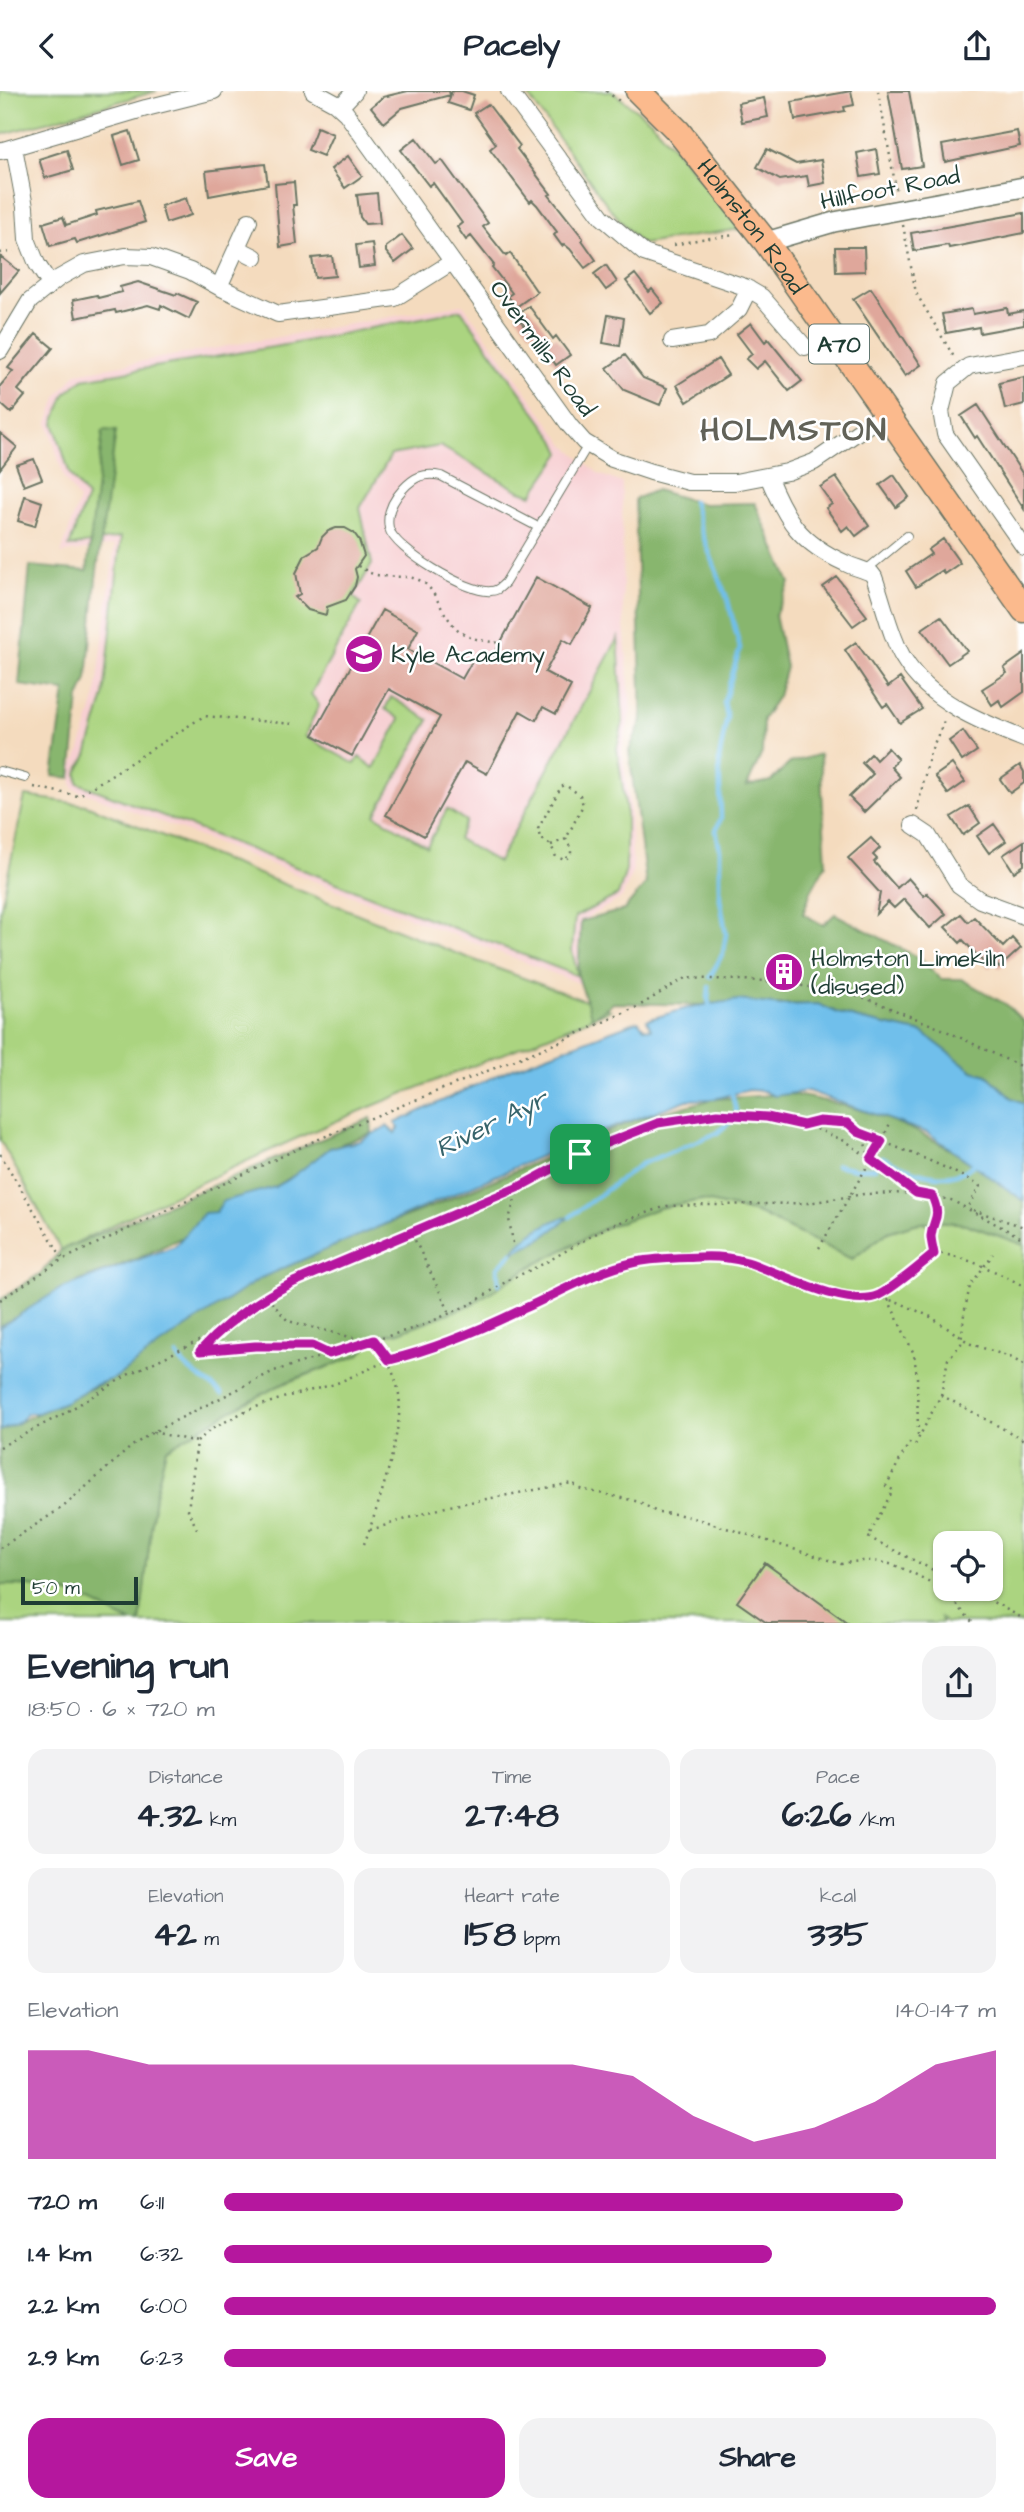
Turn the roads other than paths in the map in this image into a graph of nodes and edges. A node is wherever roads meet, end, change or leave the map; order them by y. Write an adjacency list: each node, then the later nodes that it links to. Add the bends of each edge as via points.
1 (214, 91): 7 (street)
2 (313, 91): 6 (street, Overmills Road)
3 (355, 91): 6 (street)
4 (509, 91): 16 (street, via 602,218 643,253)
5 (638, 91): 10 (main road, Holmston Road / A70, via 678,131)
6 (340, 107): 13 (street, Overmills Road)
7 (7, 149): 14 (street, via 25,207 27,239)
8 (1024, 187): 10 (street, Hillfoot Road)
9 (249, 221): 11 (street)
10 (762, 237): 21 (main road, Holmston Road / A70)
11 (237, 248): 12 (street); 15 (street)
12 (255, 257)
13 (452, 261): 15 (street, via 395,298 278,314); 22 (street, Overmills Road, via 545,394)
14 (50, 285): 15 (street, via 84,264 125,256 151,257); 19 (street, via 30,300)
15 (219, 287)
16 (749, 289): 17 (street, via 739,309 709,335); 18 (street, via 762,297)
17 (671, 341)
18 (805, 347)
19 (0, 351)
20 (1024, 356): 26 (street, via 961,371 948,383 941,411 945,434)
21 (887, 412): 23 (street, Overmills Road, via 814,462); 28 (main road, Holmston Road / A70)
22 (588, 445): 23 (street, Overmills Road, via 612,459 690,482); 24 (lane)
23 (768, 477): 27 (street, via 780,507 801,535 827,554)
24 (538, 527): 24 (lane, via 505,583 489,592 467,587 398,545 389,530 389,511 412,479 429,473)
25 (906, 536): 27 (lane)
26 (1024, 547)
27 (865, 571): 29 (street, via 874,577 903,659 919,677 979,721)
28 (1024, 610)
29 (1024, 740)
30 (0, 771): 31 (lane)
31 (25, 778)
32 (913, 825): 33 (street, via 928,835 959,885 980,900)
33 (1024, 916)

